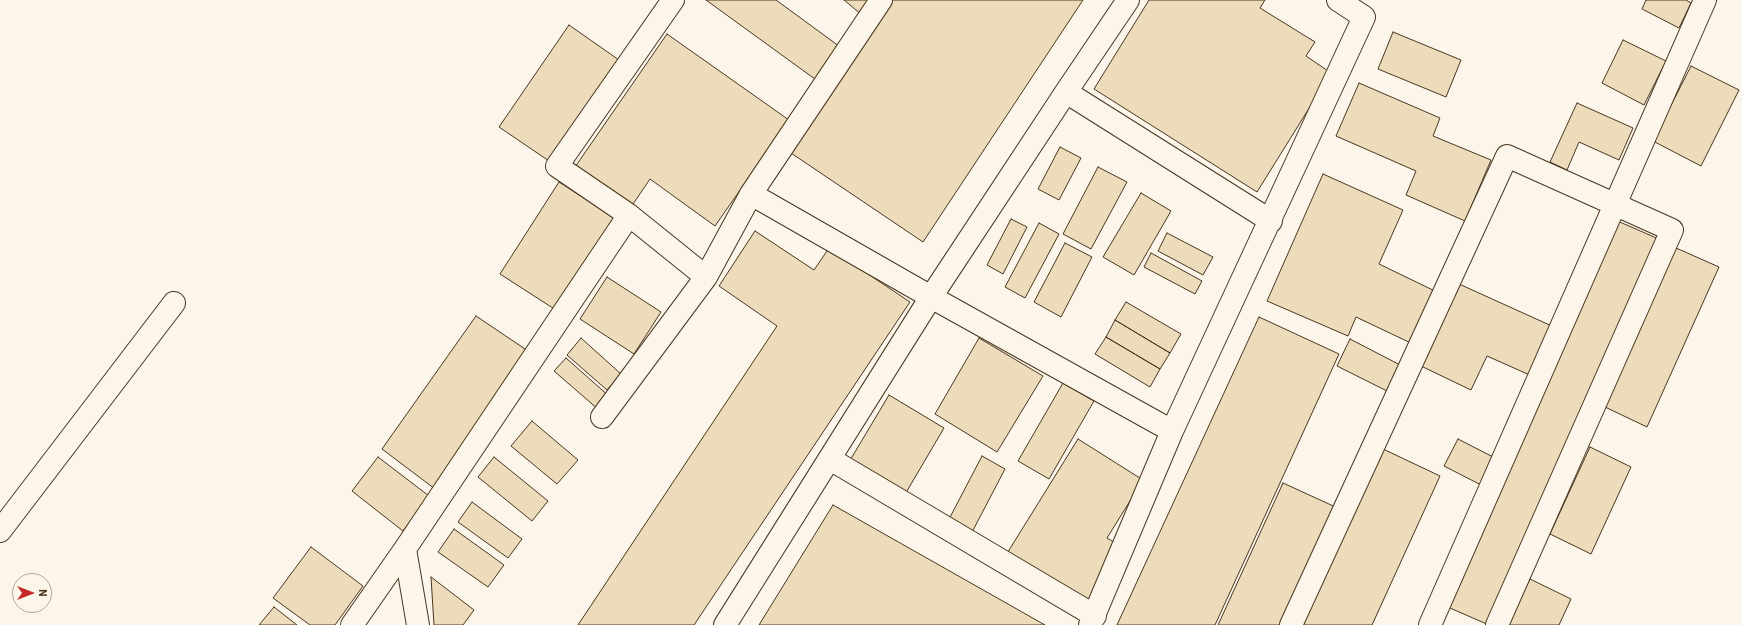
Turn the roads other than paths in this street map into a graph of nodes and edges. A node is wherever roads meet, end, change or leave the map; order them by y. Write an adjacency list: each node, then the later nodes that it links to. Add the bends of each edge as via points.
1 (673, 0): 9 (street, via 557,166)
2 (881, 0): 7 (street)
3 (1128, 0): 6 (street)
4 (1338, 0): 10 (street, via 1364,17)
5 (1705, 0): 8 (street)
6 (1066, 92): 10 (street); 12 (street)
7 (752, 194): 11 (street); 12 (street)
8 (1614, 204): 23 (street, via 1507,156); 24 (street); 25 (street, via 1672,230)
9 (629, 215): 11 (street); 18 (street)
10 (1271, 221): 15 (street)
11 (706, 277): 14 (street)
12 (931, 297): 15 (street); 16 (street)
13 (174, 303): 17 (street)
14 (602, 417)
15 (1172, 431): 19 (street)
16 (830, 459): 19 (street); 22 (street)
17 (0, 531)
18 (405, 549): 20 (street); 21 (street)
19 (1093, 620)
20 (352, 625)
21 (418, 625)
22 (725, 625)
23 (1291, 625)
24 (1430, 625)
25 (1497, 625)

